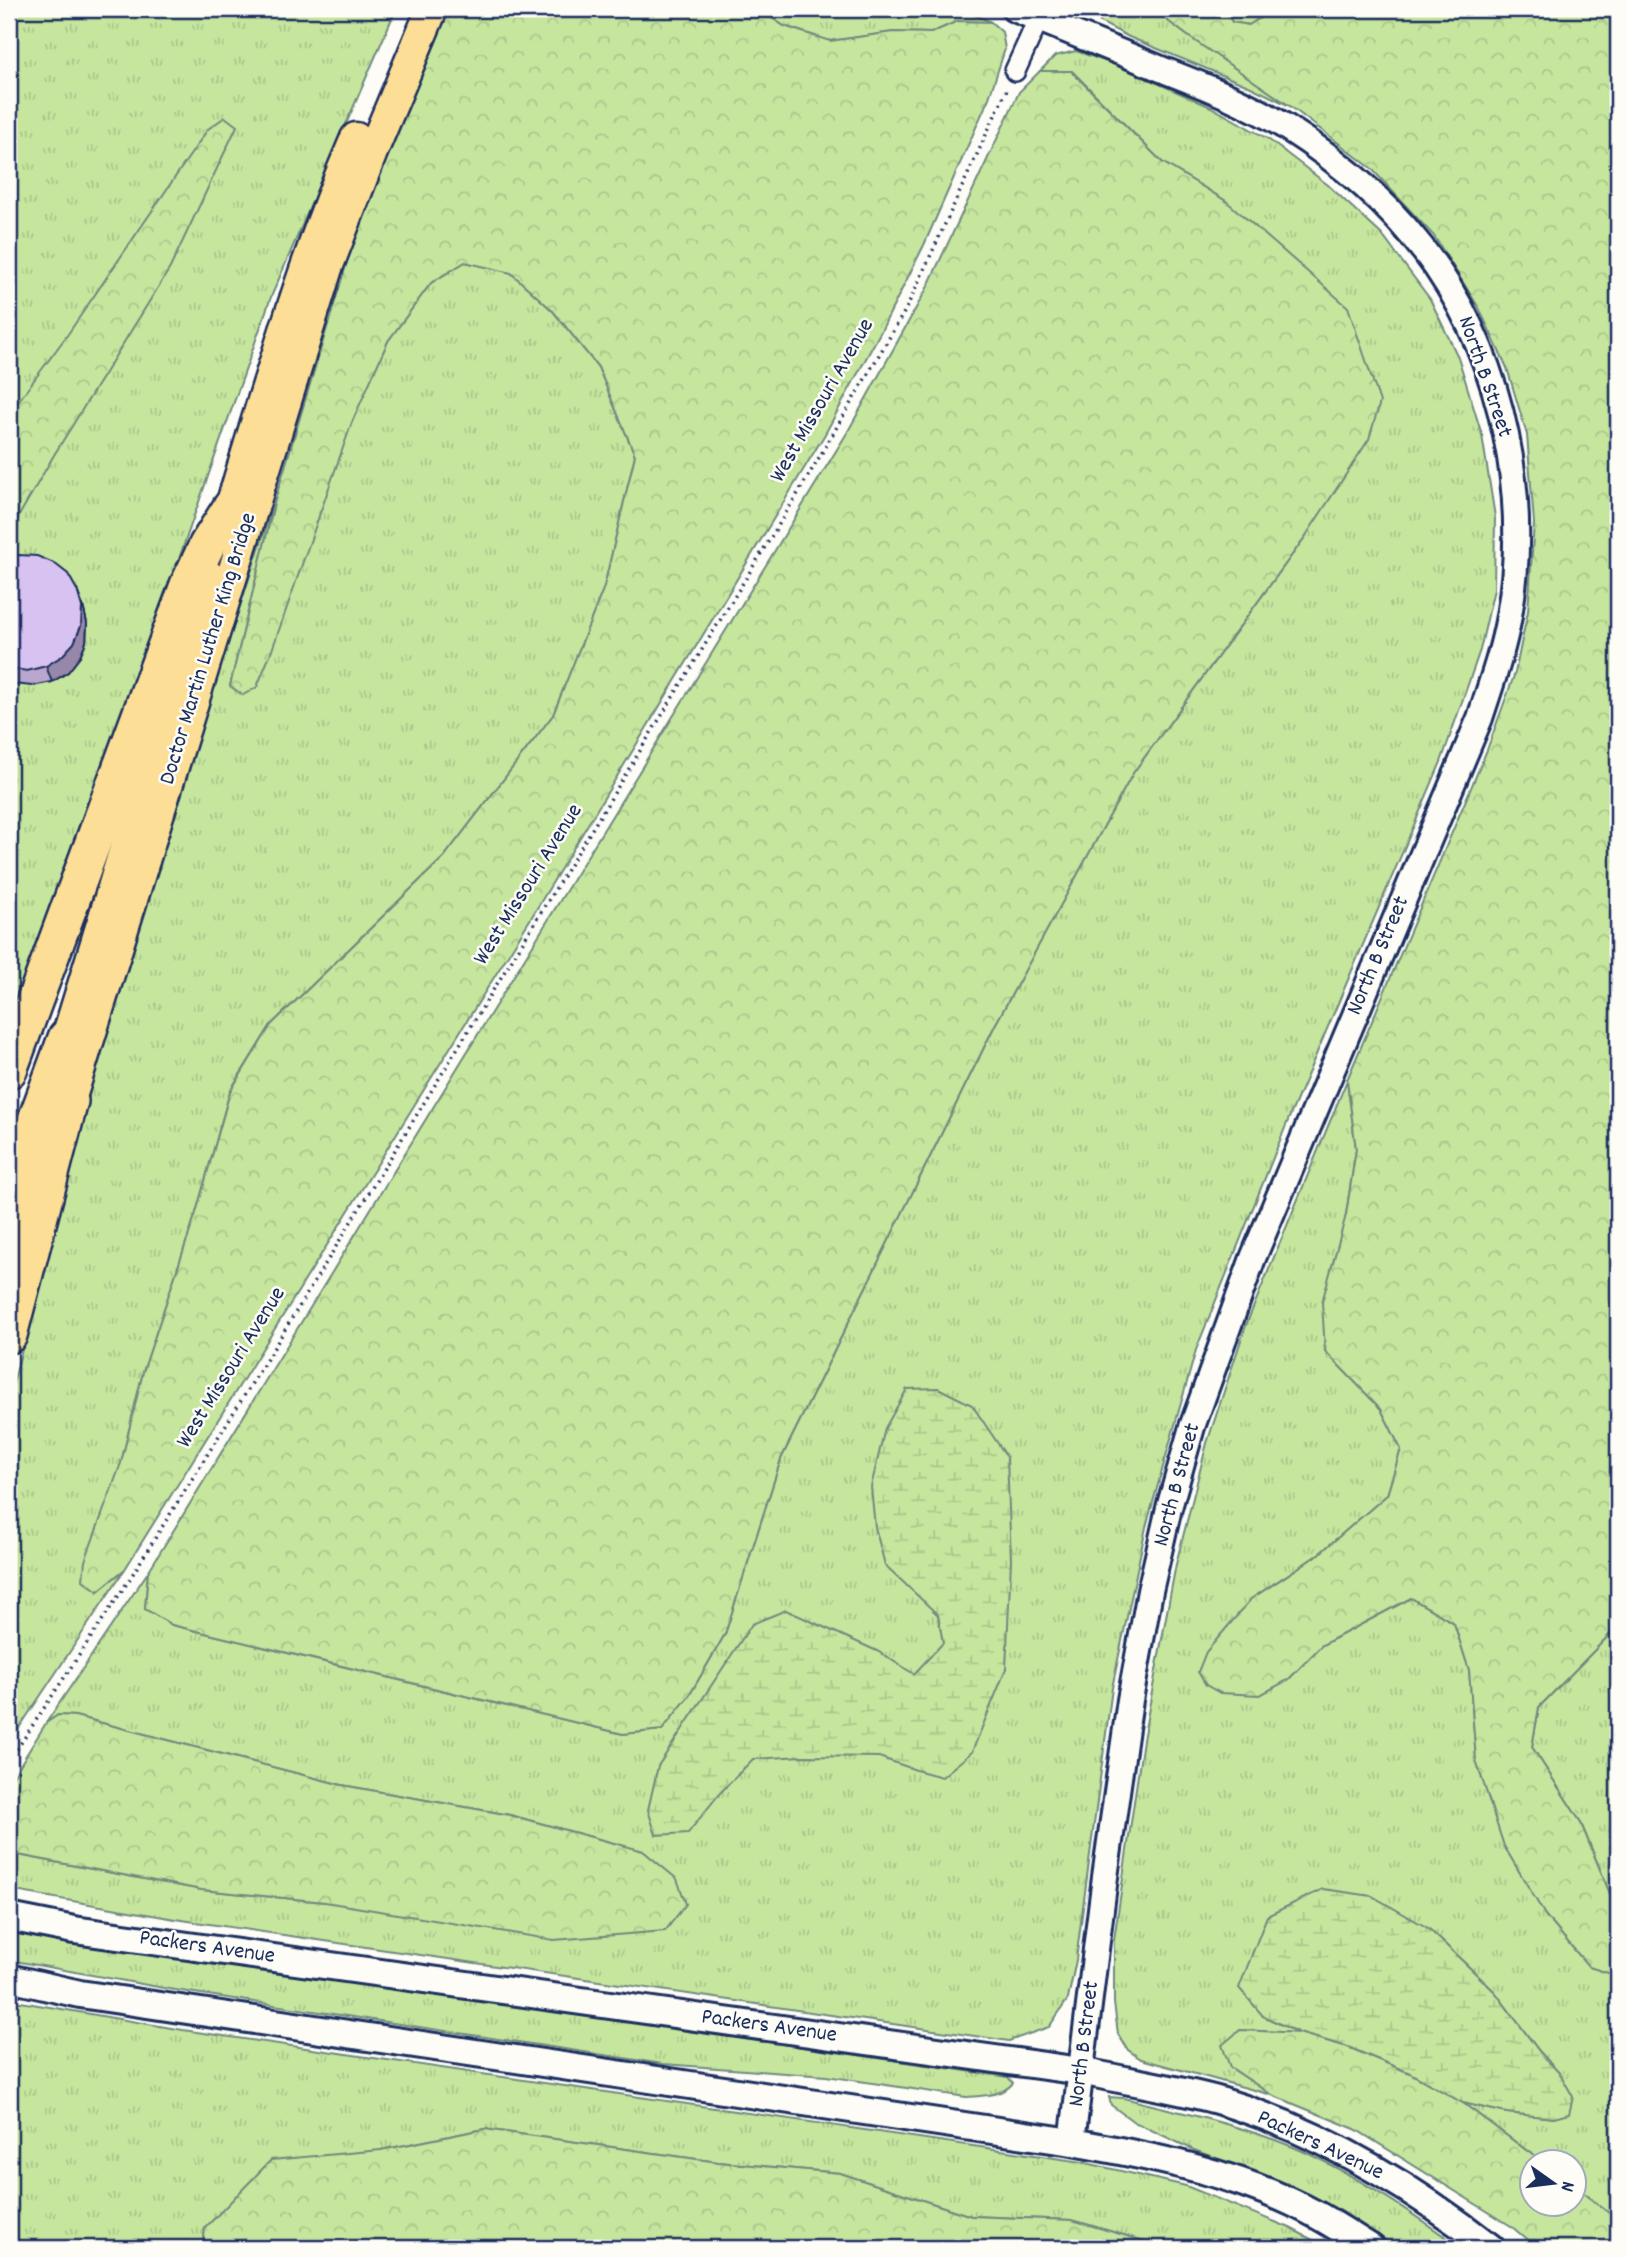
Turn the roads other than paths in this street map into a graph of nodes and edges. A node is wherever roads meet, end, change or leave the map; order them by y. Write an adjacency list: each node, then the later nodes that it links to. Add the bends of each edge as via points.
1 (411, 9): 6 (main road, Doctor Martin Luther King Bridge)
2 (432, 9): 6 (main road, Doctor Martin Luther King Bridge)
3 (1014, 9): 4 (street, North B Street)
4 (1041, 14): 5 (street); 17 (street, North B Street, via 1234,98 1285,126 1370,191 1435,266 1477,346 1504,421 1516,513 1509,617 1480,718 1253,1258 1192,1427 1169,1508 1129,1700)
5 (1015, 71)
6 (362, 148): 7 (main road, Doctor Martin Luther King Bridge, via 333,191); 10 (main road, Doctor Martin Luther King Bridge)
7 (231, 507): 8 (main road, Doctor Martin Luther King Bridge); 9 (highway, via 188,585)
8 (66, 1038): 11 (highway); 12 (main road, Doctor Martin Luther King Bridge)
9 (9, 1070)
10 (70, 1101): 13 (main road, Doctor Martin Luther King Bridge); 14 (highway)
11 (9, 1193)
12 (9, 1238)
13 (9, 1297)
14 (9, 1335)
15 (9, 1917): 17 (main road, Packers Avenue, via 74,1930)
16 (9, 1978): 18 (main road, via 93,1996)
17 (1082, 2071): 18 (street, North B Street); 20 (main road, Packers Avenue, via 1217,2100 1286,2126 1354,2157 1448,2215)
18 (1072, 2141): 19 (main road, via 1192,2166 1245,2184 1315,2214)
19 (1371, 2248)
20 (1491, 2248)

